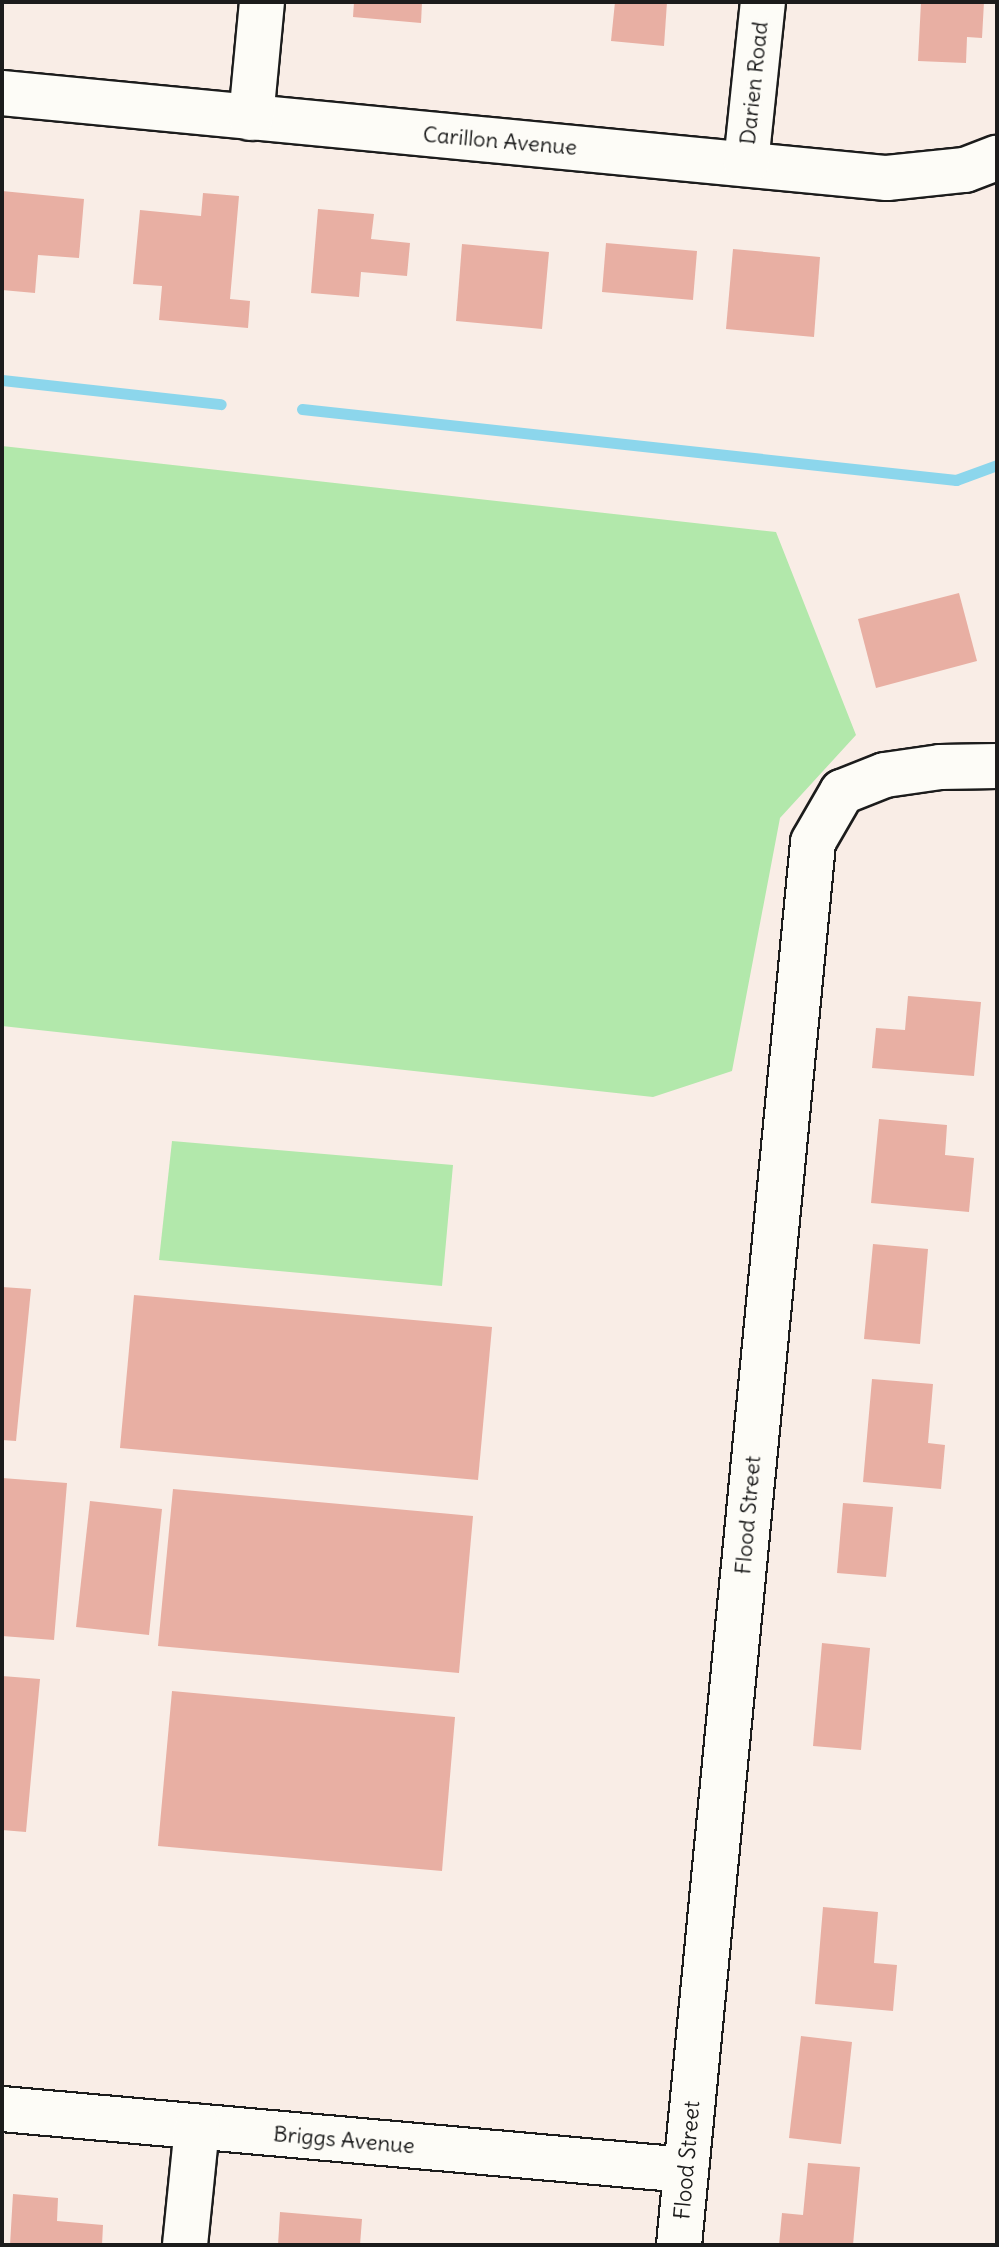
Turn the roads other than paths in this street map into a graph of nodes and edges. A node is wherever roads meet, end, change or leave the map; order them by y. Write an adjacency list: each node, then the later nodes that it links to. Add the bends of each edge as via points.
1 (262, 2): 4 (street)
2 (763, 2): 6 (street, Darien Road)
3 (2, 93): 4 (street, Carillon Avenue)
4 (251, 118): 6 (street, Carillon Avenue)
5 (997, 158): 6 (street, Carillon Avenue, via 965,170 887,178)
6 (746, 163)
7 (997, 766): 10 (street, Flood Street, via 885,775 842,792 813,842)
8 (2, 2109): 9 (street, Briggs Avenue)
9 (197, 2127): 10 (street, Briggs Avenue); 11 (street)
10 (686, 2170): 12 (street, Flood Street)
11 (185, 2245)
12 (679, 2245)

